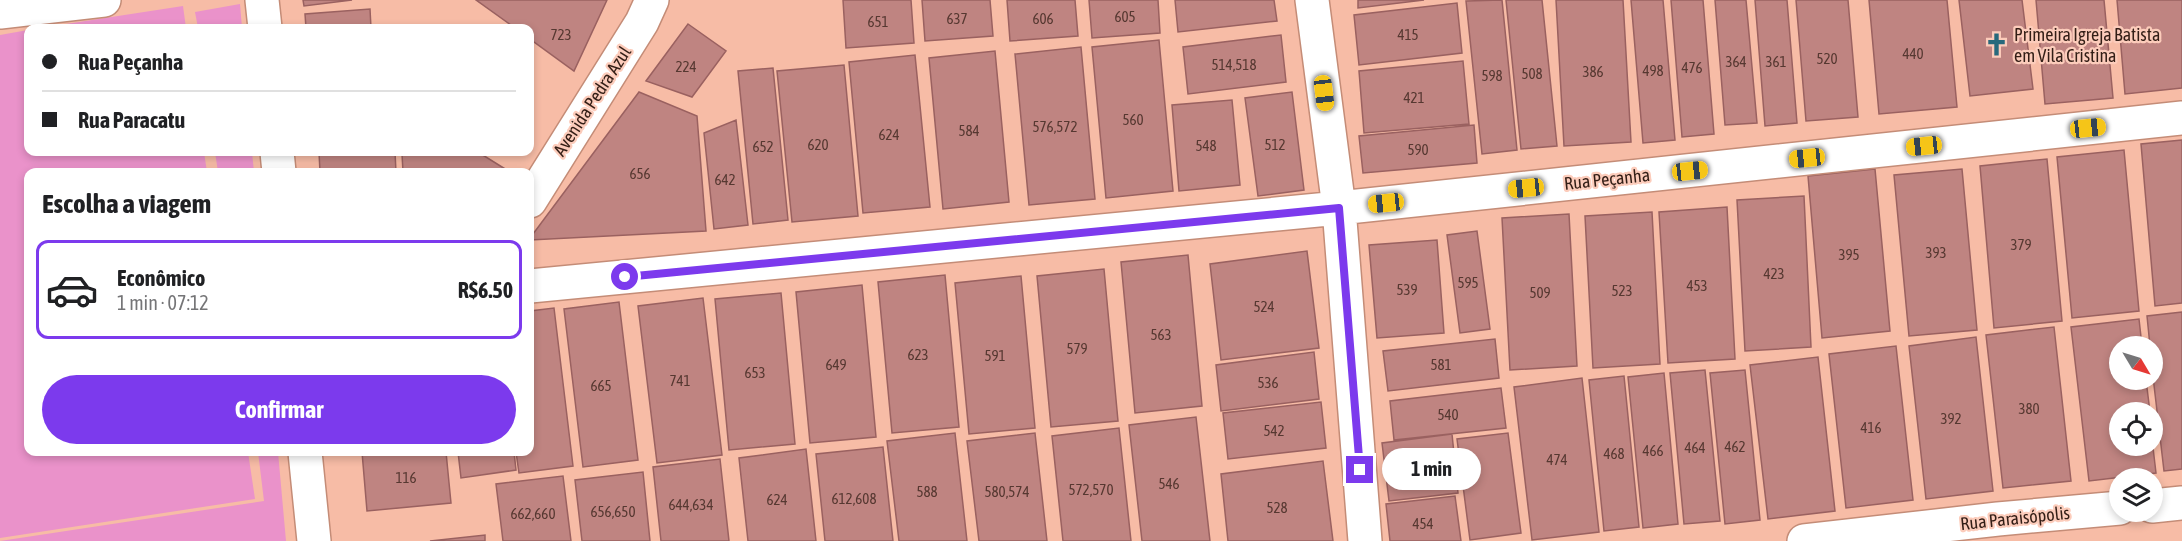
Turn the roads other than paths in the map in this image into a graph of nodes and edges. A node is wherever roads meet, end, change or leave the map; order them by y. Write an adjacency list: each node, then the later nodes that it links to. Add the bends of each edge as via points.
1 (104, 0): 5 (street)
2 (262, 0): 6 (street)
3 (652, 0): 8 (street, Avenida Pedra Azul)
4 (1312, 0): 9 (street)
5 (0, 12)
6 (265, 24)
7 (2182, 118): 9 (street, Rua Peçanha)
8 (534, 195)
9 (1339, 208): 10 (street, Rua Peçanha); 16 (street)
10 (534, 286)
11 (305, 456): 15 (street)
12 (2182, 503): 13 (street)
13 (2163, 505)
14 (2109, 509): 17 (street, Rua Paraisópolis)
15 (314, 541)
16 (1365, 541)
17 (1804, 541)

